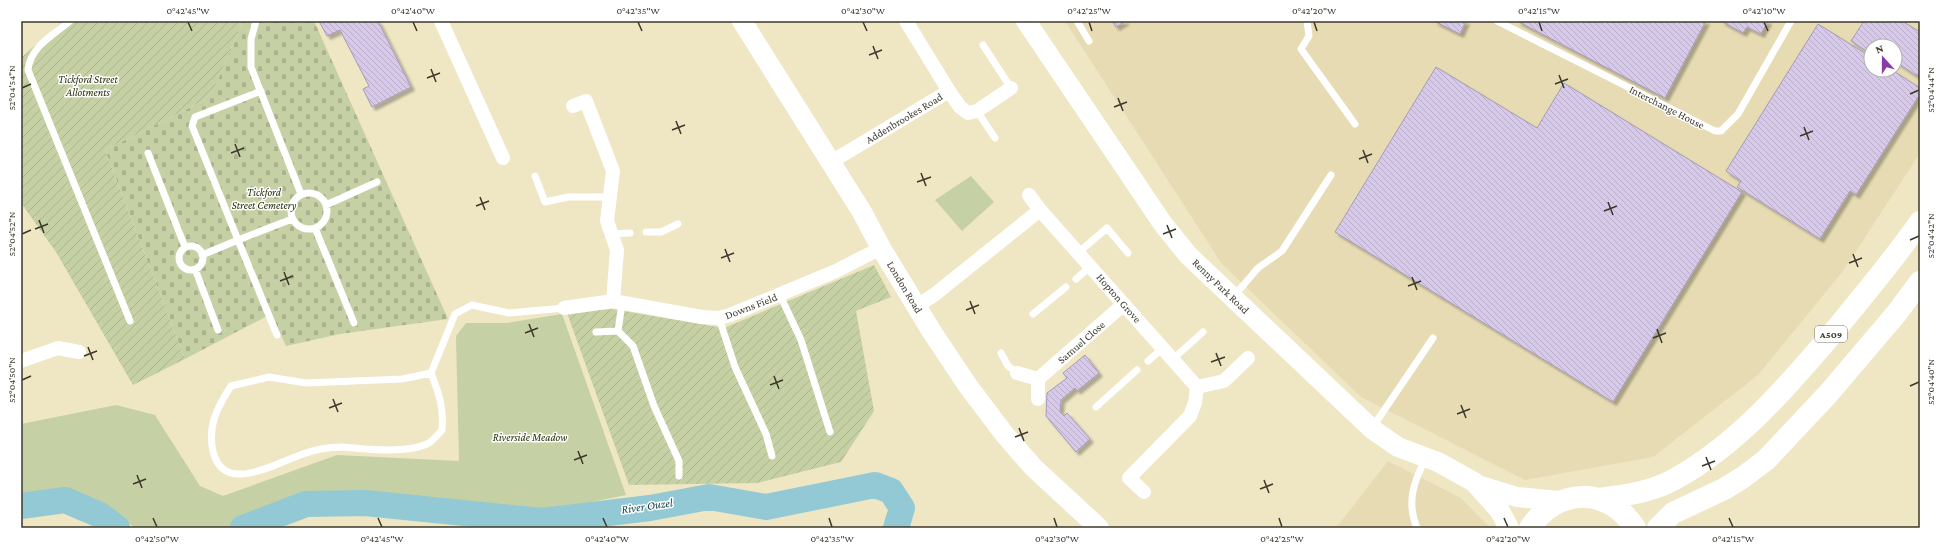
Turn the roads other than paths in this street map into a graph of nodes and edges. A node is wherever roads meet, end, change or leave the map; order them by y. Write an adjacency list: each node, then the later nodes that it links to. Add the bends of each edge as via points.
1 (70, 21): 57 (lane, via 34,52 29,60 28,70)
2 (256, 21): 14 (lane, via 251,39 251,67)
3 (441, 21): 21 (street)
4 (742, 21): 22 (street, London Road)
5 (907, 21): 15 (street, Addenbrookes Road)
6 (1026, 21): 50 (street, Renny Park Road, via 1163,224 1188,255)
7 (1077, 21): 11 (lane)
8 (1307, 21): 18 (lane, via 1309,36 1301,49)
9 (1497, 21): 10 (lane, Interchange House, via 1715,131 1721,131 1738,114)
10 (1790, 21)
11 (1089, 41)
12 (983, 45): 13 (lane)
13 (1011, 88): 17 (street)
14 (261, 91): 26 (lane); 38 (lane, via 195,117 192,126)
15 (949, 91): 17 (street, via 960,107 968,113); 22 (street, Addenbrookes Road)
16 (573, 106): 28 (street, via 586,101 613,171)
17 (977, 111): 19 (lane)
18 (1355, 124)
19 (994, 138)
20 (148, 153): 39 (lane)
21 (503, 158)
22 (831, 162): 40 (street, London Road)
23 (1331, 175): 50 (lane, via 1282,251 1258,268)
24 (535, 176): 28 (lane, via 545,202 568,197)
25 (377, 182): 29 (lane)
26 (301, 194): 29 (lane, via 313,193); 31 (lane, via 292,204)
27 (1029, 194): 30 (street, Hopton Grove)
28 (609, 197): 37 (street, via 607,221)
29 (326, 205): 34 (lane, via 324,221)
30 (1040, 210): 41 (street, Hopton Grove); 53 (street)
31 (292, 219): 34 (lane, via 304,228); 38 (lane)
32 (1920, 222): 86 (highway, A509, via 1868,290 1803,367 1734,438 1692,469 1658,487)
33 (678, 224): 35 (lane, via 661,232)
34 (315, 228): 58 (lane)
35 (646, 232)
36 (630, 233): 37 (lane)
37 (612, 234): 51 (street, via 617,250)
38 (238, 240): 43 (lane); 63 (lane)
39 (185, 247): 43 (lane, via 196,247); 45 (lane, via 179,255 179,262 187,269)
40 (881, 248): 49 (street, Downs Field); 53 (street, London Road)
41 (1079, 252): 42 (lane, via 1107,228); 44 (street, Hopton Grove)
42 (1128, 253)
43 (202, 255): 45 (lane, via 202,262)
44 (1091, 266): 46 (lane); 52 (street, Hopton Grove)
45 (195, 269): 59 (lane)
46 (1076, 279)
47 (1920, 282): 93 (highway, via 1828,394 1766,460 1724,489 1673,513)
48 (1066, 287): 55 (lane)
49 (780, 295): 56 (street, Downs Field); 80 (lane, via 801,340)
50 (1232, 298): 79 (street, Renny Park Road)
51 (618, 302): 54 (street, Downs Field); 56 (street, Downs Field); 60 (lane)
52 (1124, 304): 65 (street, Hopton Grove); 75 (street, Samuel Close)
53 (917, 306): 88 (street, London Road, via 968,386 1020,452 1061,495)
54 (564, 308): 73 (lane, via 509,313 472,305 455,314)
55 (1033, 314)
56 (719, 318): 81 (lane, via 735,367 766,434)
57 (130, 321)
58 (354, 323)
59 (218, 330)
60 (618, 331): 61 (lane); 83 (lane, via 633,346 654,406 679,461)
61 (596, 332)
62 (1203, 332): 69 (lane)
63 (277, 335)
64 (1433, 338): 79 (lane)
65 (1163, 348): 69 (street, Hopton Grove); 71 (lane)
66 (79, 352): 70 (street, via 58,348)
67 (1001, 353): 74 (lane, via 1008,366)
68 (1248, 358): 76 (street, via 1224,381)
69 (1173, 360): 76 (street, Hopton Grove)
70 (21, 361)
71 (1148, 361)
72 (1138, 370): 78 (lane)
73 (431, 372): 73 (lane, via 444,412 442,430 427,444 405,449 336,447 305,453 248,475 227,473 215,462 211,443 212,424 219,404 231,386 269,377 306,383 402,379)
74 (1017, 373): 75 (street)
75 (1038, 379): 77 (street)
76 (1197, 387): 85 (street, via 1195,404 1190,416 1129,478)
77 (1038, 399)
78 (1096, 407)
79 (1372, 429): 82 (street, Renny Park Road, via 1398,447)
80 (830, 432)
81 (772, 456)
82 (1426, 458): 84 (street, Renny Park Road, via 1453,469); 89 (lane, via 1413,485 1411,497)
83 (679, 476)
84 (1478, 485): 87 (street, Renny Park Road, via 1517,497); 90 (street, Renny Park Road, via 1500,511)
85 (1144, 492)
86 (1600, 500): 87 (highway, via 1579,497); 92 (highway, via 1620,510)
87 (1559, 501): 91 (highway, via 1546,509)
88 (1099, 528)
89 (1417, 528)
90 (1509, 528)
91 (1530, 528)
92 (1635, 528)
93 (1658, 528)

